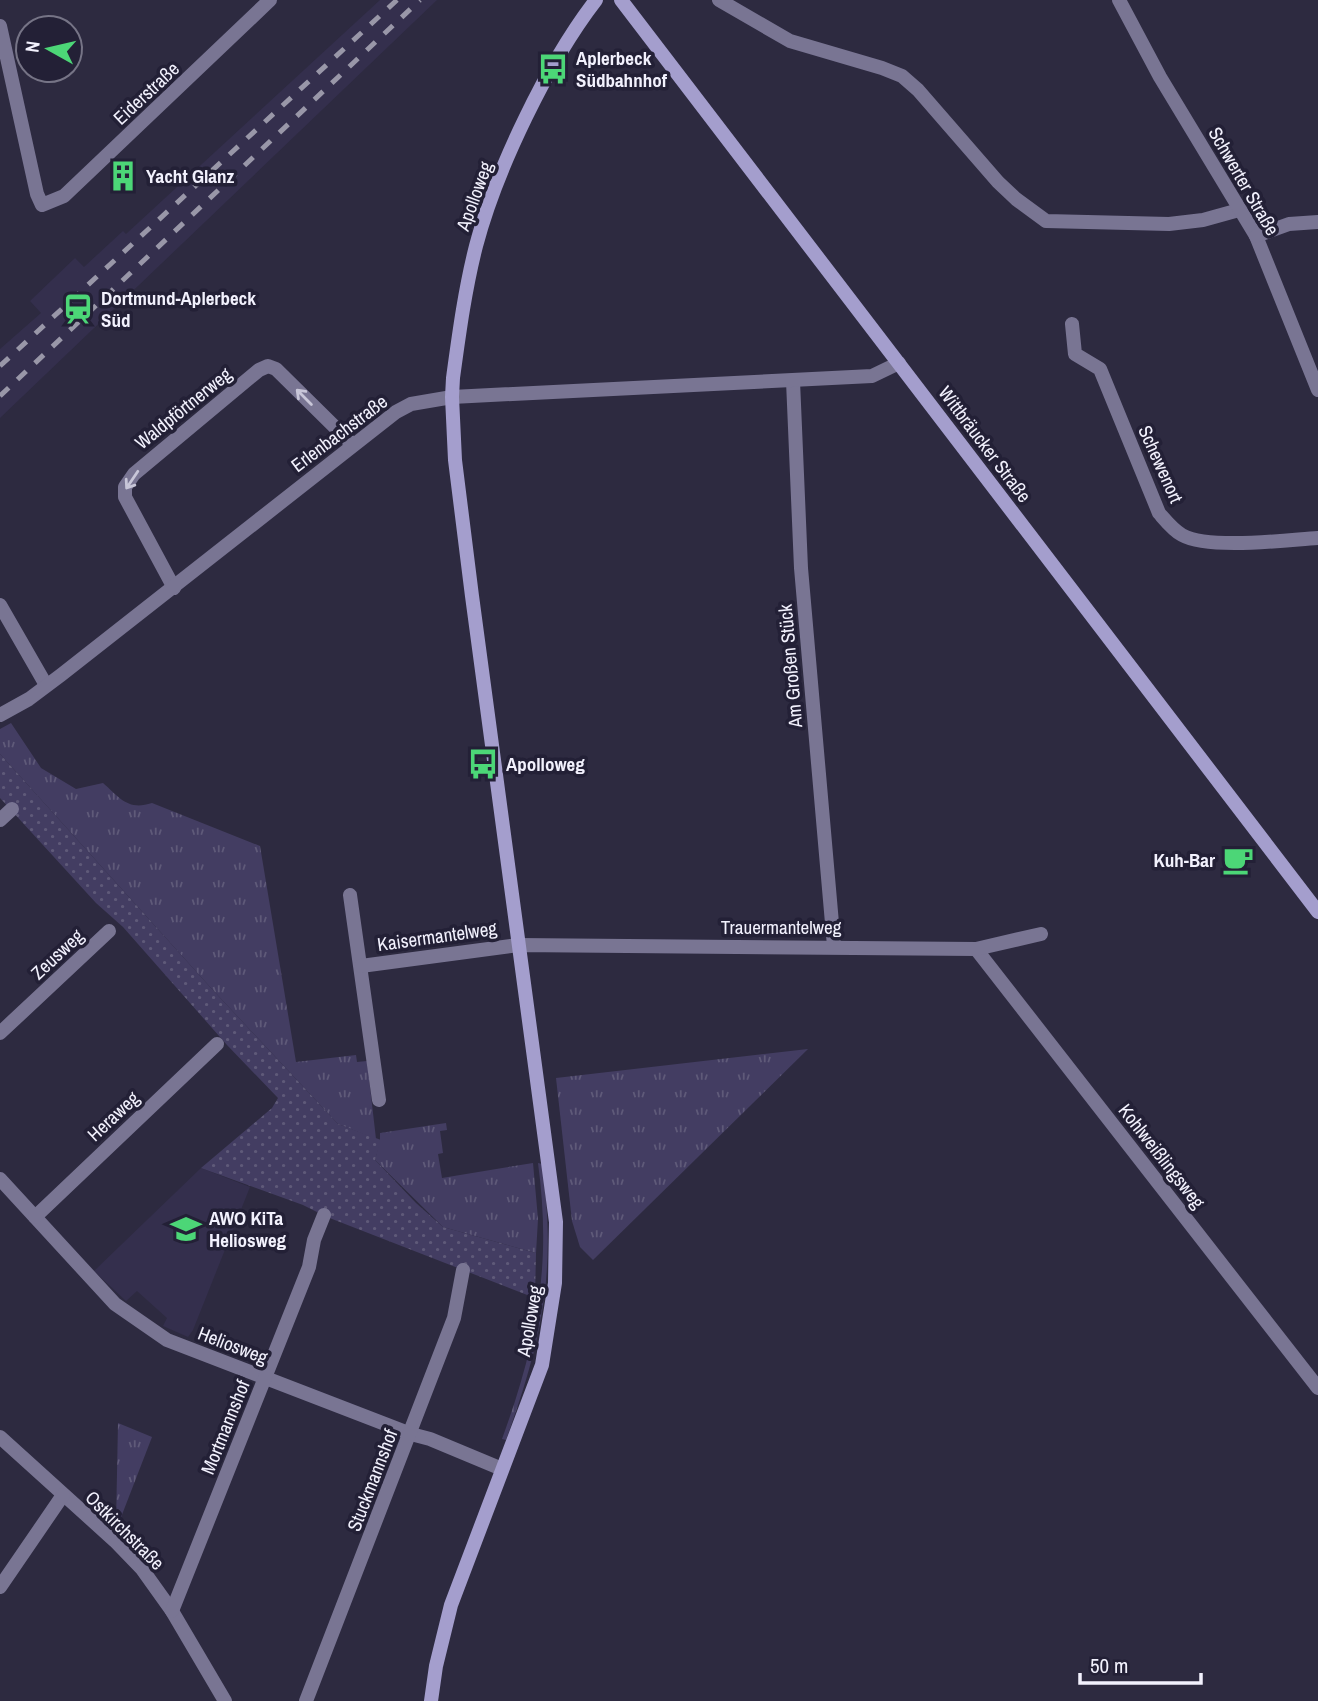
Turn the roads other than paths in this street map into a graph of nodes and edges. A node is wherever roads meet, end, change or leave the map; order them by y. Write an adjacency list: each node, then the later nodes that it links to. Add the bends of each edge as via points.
1 (270, 0): 6 (street, Eiderstraße, via 64,196 42,205)
2 (596, 0): 14 (street, Apolloweg, via 581,19 515,143 476,245)
3 (621, 0): 11 (street, Wittbräucker Straße)
4 (719, 0): 7 (street, via 790,41 902,76 998,182 1046,221 1170,224)
5 (1119, 0): 7 (street, Schwerter Straße)
6 (0, 26)
7 (1239, 210): 9 (street, Schwerter Straße)
8 (1318, 222): 9 (street, via 1289,224)
9 (1256, 236): 13 (street, Schwerter Straße)
10 (1072, 324): 16 (street, Schewenort, via 1075,354 1100,369 1159,513 1173,528 1205,542)
11 (899, 363): 12 (street, Erlenbachstraße, via 872,376); 24 (street, Wittbräucker Straße)
12 (793, 381): 14 (street, Erlenbachstraße); 28 (street, Am Großen Stück, via 801,568)
13 (1318, 390)
14 (452, 397): 15 (street, Erlenbachstraße, via 411,404); 27 (street, Apolloweg, via 468,569)
15 (353, 445): 17 (street, Erlenbachstraße); 17 (street, Waldpförtnerweg, one-way to 17, via 276,369 258,370 153,457 125,487 125,496)
16 (1318, 538)
17 (174, 587): 19 (street, Erlenbachstraße)
18 (0, 605): 19 (street)
19 (46, 685): 20 (street, Erlenbachstraße)
20 (0, 715)
21 (12, 808): 22 (street)
22 (0, 820)
23 (350, 895): 30 (street, Kaisermantelweg)
24 (1318, 912)
25 (109, 931): 31 (street, Zeusweg)
26 (1041, 934): 29 (street, Trauermantelweg)
27 (518, 945): 28 (street, Trauermantelweg); 30 (street, Kaisermantelweg); 42 (street, Apolloweg, via 556,1222 555,1283 542,1365)
28 (834, 946): 29 (street, Trauermantelweg)
29 (976, 949): 39 (street, Kohlweißlingsweg)
30 (361, 966): 33 (street, Kaisermantelweg)
31 (0, 1033)
32 (218, 1044): 36 (street, Heraweg)
33 (379, 1100)
34 (0, 1179): 36 (street, Heliosweg)
35 (324, 1215): 38 (street, Mortmannshof, via 309,1267)
36 (35, 1217): 38 (street, Heliosweg, via 115,1304 167,1340)
37 (463, 1270): 40 (street, Stuckmannshof, via 454,1318)
38 (265, 1378): 40 (street, Heliosweg); 45 (street, Mortmannshof)
39 (1318, 1388)
40 (411, 1434): 42 (street, Heliosweg); 47 (street, Stuckmannshof)
41 (0, 1437): 43 (street, Ostkirchstraße)
42 (502, 1469): 48 (street, Apolloweg, via 451,1605)
43 (63, 1495): 44 (street); 45 (street, Ostkirchstraße, via 142,1569)
44 (0, 1587)
45 (172, 1611): 46 (street, Ostkirchstraße)
46 (225, 1701)
47 (306, 1701)
48 (431, 1701)

